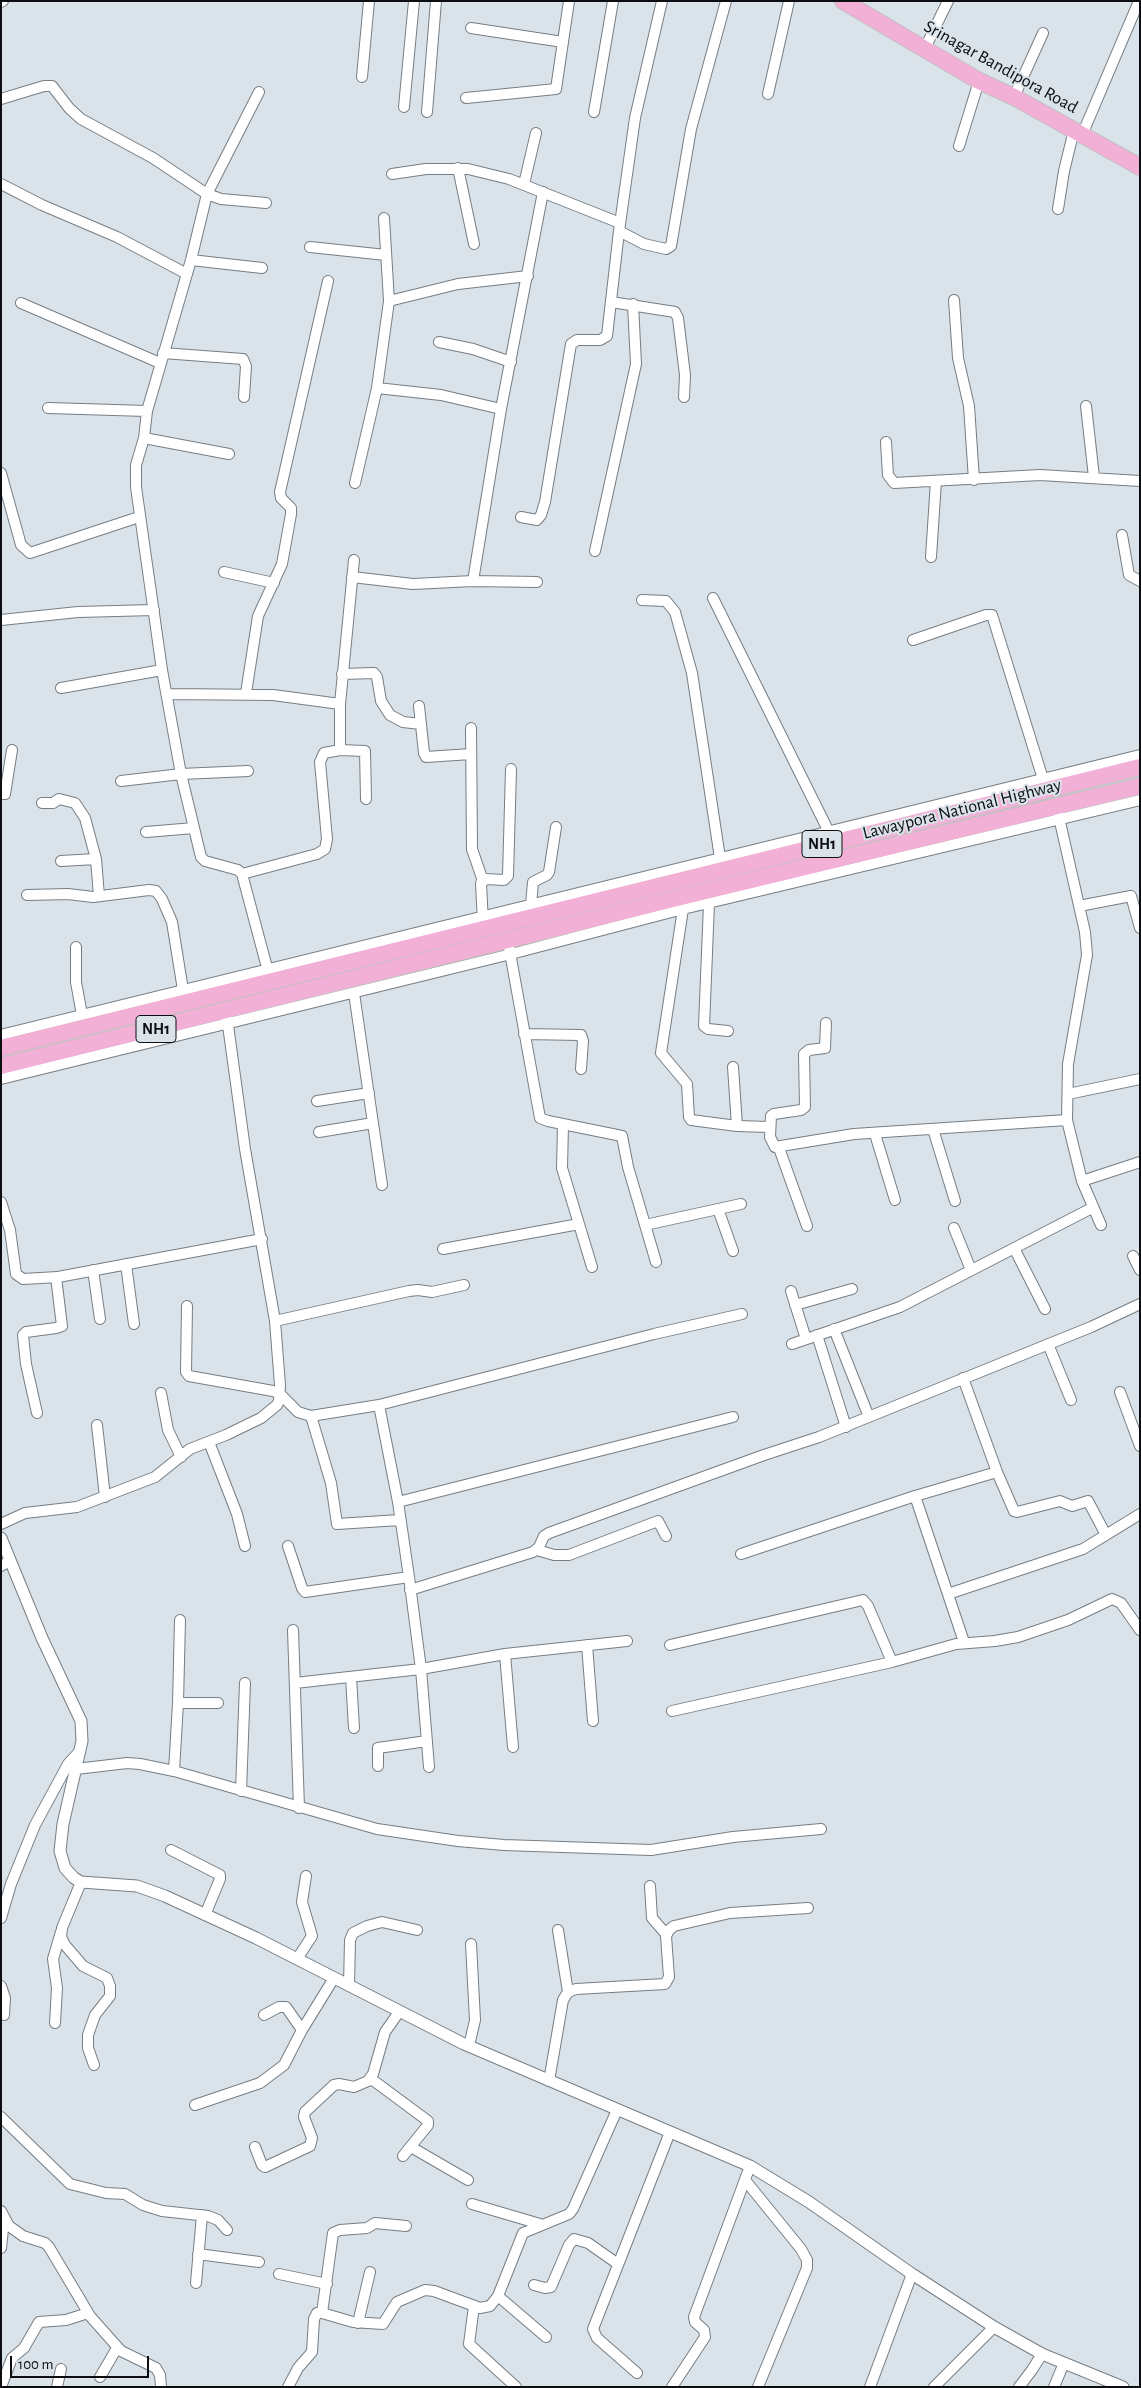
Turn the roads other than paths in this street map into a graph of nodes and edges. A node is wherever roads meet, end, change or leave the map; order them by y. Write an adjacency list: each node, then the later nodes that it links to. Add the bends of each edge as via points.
1 (369, 1): 16 (street)
2 (414, 1): 23 (street)
3 (436, 1): 24 (street)
4 (569, 1): 14 (street)
5 (613, 1): 25 (street)
6 (662, 1): 39 (street, via 635,118)
7 (726, 1): 39 (street, via 692,129 671,246 666,249 644,244)
8 (789, 1): 19 (street)
9 (843, 1): 15 (highway, Srinagar Bandipora Road)
10 (948, 1): 15 (street)
11 (1139, 1): 27 (street)
12 (471, 28): 14 (street)
13 (1043, 33): 20 (street)
14 (563, 42): 21 (street, via 556,89)
15 (924, 48): 17 (highway, Srinagar Bandipora Road)
16 (362, 77)
17 (979, 81): 20 (highway, Srinagar Bandipora Road); 28 (street)
18 (259, 92): 35 (street)
19 (768, 94)
20 (1014, 97): 27 (highway, Srinagar Bandipora Road)
21 (466, 98)
22 (1, 99): 35 (street, via 52,86 81,119 153,158)
23 (404, 107)
24 (427, 112)
25 (594, 112)
26 (536, 133): 33 (street)
27 (1078, 133): 29 (highway, Srinagar Bandipora Road); 37 (street, via 1064,171)
28 (959, 146)
29 (1140, 167)
30 (458, 168): 31 (street); 33 (street); 40 (street)
31 (392, 174)
32 (1, 184): 45 (street, via 117,237)
33 (524, 184): 34 (street)
34 (543, 192): 39 (street); 46 (street)
35 (207, 194): 36 (street, via 221,199); 43 (street)
36 (266, 203)
37 (1058, 209)
38 (384, 218): 42 (street)
39 (619, 227): 50 (street)
40 (474, 244)
41 (310, 247): 42 (street)
42 (386, 255): 49 (street)
43 (191, 260): 44 (street); 45 (street)
44 (262, 268)
45 (186, 274): 54 (street)
46 (528, 276): 49 (street, via 458,284); 55 (street)
47 (328, 280): 83 (street, via 280,492 281,498 291,508 291,514 282,564)
48 (954, 300): 68 (street, via 958,358 969,406)
49 (389, 301): 56 (street)
50 (611, 302): 52 (street); 73 (street, via 605,338 577,340 571,344 545,502 537,520)
51 (21, 303): 54 (street)
52 (633, 304): 58 (street, via 670,310 677,315 685,375); 75 (street, via 636,364)
53 (439, 342): 55 (street)
54 (161, 358): 57 (street, via 243,359 246,366); 62 (street)
55 (510, 362): 61 (street)
56 (377, 388): 61 (street, via 441,395); 71 (street)
57 (244, 397)
58 (684, 397)
59 (1086, 406): 67 (street)
60 (48, 408): 62 (street)
61 (501, 409): 80 (street)
62 (147, 411): 63 (street)
63 (144, 438): 65 (street); 72 (street, via 136,475)
64 (886, 442): 69 (street, via 890,481)
65 (229, 454)
66 (1, 472): 72 (street, via 21,545 30,554)
67 (1094, 477): 68 (street, via 1040,475); 70 (street)
68 (974, 480): 69 (street)
69 (936, 481): 76 (street)
70 (1140, 481)
71 (355, 483)
72 (139, 517): 86 (street)
73 (521, 517)
74 (1122, 535): 81 (street, via 1129,576)
75 (595, 551)
76 (931, 557)
77 (354, 560): 79 (street)
78 (224, 572): 83 (street)
79 (352, 578): 80 (street, via 413,584); 90 (street)
80 (472, 581): 82 (street)
81 (1140, 581)
82 (537, 582)
83 (274, 583): 93 (street, via 255,626)
84 (713, 598): 117 (street)
85 (642, 600): 120 (street, via 666,601 675,612 692,673)
86 (154, 610): 87 (street, via 78,612); 89 (street)
87 (1, 620)
88 (913, 640): 106 (street, via 986,615 992,616)
89 (162, 670): 91 (street); 92 (street)
90 (342, 674): 94 (street); 96 (street, via 374,673 381,701 390,714 403,722)
91 (61, 688)
92 (168, 694): 93 (street); 105 (street)
93 (246, 694): 94 (street)
94 (340, 704): 99 (street)
95 (419, 706): 96 (street)
96 (421, 724): 100 (street, via 426,757)
97 (471, 728): 100 (street)
98 (12, 750): 109 (street, via 5,794)
99 (340, 750): 110 (street, via 361,749 365,752); 121 (street, via 327,752 320,759 327,839 325,848 317,854)
100 (471, 754): 122 (street, via 472,849)
101 (1140, 755): 106 (street)
102 (1140, 768): 120 (highway, NH1)
103 (511, 769): 122 (street, via 508,877 504,880)
104 (248, 770): 105 (street)
105 (181, 774): 107 (street); 115 (street)
106 (1043, 779): 117 (street)
107 (121, 781)
108 (1140, 786): 113 (highway, Lawaypora National Highway / NH1)
109 (1, 794)
110 (366, 799)
111 (1140, 800): 113 (street)
112 (42, 803): 118 (street, via 59,799 75,803 85,818)
113 (1058, 813): 123 (highway, Lawaypora National Highway / NH1); 126 (street); 128 (street)
114 (556, 827): 127 (street, via 548,872 533,882)
115 (194, 828): 116 (street); 121 (street, via 202,859)
116 (146, 832)
117 (829, 832): 120 (street)
118 (96, 859): 119 (street); 125 (street)
119 (62, 861)
120 (726, 863): 123 (highway); 127 (street); 130 (highway, NH1)
121 (242, 874): 135 (street)
122 (483, 880): 130 (street, via 480,891)
123 (736, 884): 132 (highway, NH1)
124 (27, 895): 125 (street)
125 (100, 896): 136 (street, via 156,891 172,922)
126 (709, 904): 129 (street); 141 (street, via 704,1026)
127 (531, 905): 130 (street)
128 (1079, 906): 131 (street, via 1131,896); 151 (street, via 1087,955 1071,1042)
129 (683, 909): 132 (street); 156 (street, via 662,1052 687,1084 688,1116 691,1120)
130 (483, 923): 135 (highway, NH1)
131 (1140, 928)
132 (557, 935): 134 (highway, NH1)
133 (76, 946): 138 (street, via 76,982)
134 (510, 947): 137 (street); 139 (highway, NH1, via 310,990); 142 (street)
135 (269, 975): 136 (street); 144 (highway, NH1)
136 (183, 990): 138 (street)
137 (354, 993): 139 (street); 150 (street)
138 (82, 1015): 143 (street)
139 (227, 1018): 145 (highway, NH1); 148 (street); 176 (street, via 245,1150)
140 (826, 1023): 157 (street, via 824,1049 809,1050 804,1054 806,1107 772,1115)
141 (728, 1031)
142 (524, 1034): 147 (street, via 581,1035); 155 (street, via 540,1118)
143 (1, 1035)
144 (1, 1048)
145 (1, 1066)
146 (733, 1066): 156 (street)
147 (581, 1069)
148 (1, 1079)
149 (1140, 1079): 151 (street)
150 (369, 1092): 152 (street); 154 (street)
151 (1068, 1094): 153 (street)
152 (317, 1101)
153 (1067, 1120): 158 (street); 163 (street)
154 (373, 1123): 159 (street); 164 (street)
155 (562, 1124): 171 (street, via 562,1168); 172 (street, via 622,1136)
156 (736, 1126): 157 (street)
157 (769, 1126): 161 (street, via 770,1143)
158 (933, 1130): 160 (street); 166 (street)
159 (319, 1132)
160 (875, 1134): 161 (street, via 845,1135); 165 (street)
161 (778, 1148): 174 (street)
162 (1140, 1162): 163 (street)
163 (1082, 1181): 169 (street)
164 (382, 1184)
165 (895, 1200)
166 (955, 1201)
167 (1, 1202): 187 (street, via 10,1230 18,1277 29,1280)
168 (741, 1204): 170 (street)
169 (1092, 1208): 173 (street); 178 (street)
170 (718, 1209): 172 (street); 179 (street)
171 (579, 1224): 177 (street); 183 (street)
172 (645, 1225): 181 (street)
173 (1101, 1225)
174 (807, 1226)
175 (954, 1228): 185 (street)
176 (262, 1239): 182 (street); 197 (street)
177 (443, 1248)
178 (1014, 1248): 185 (street); 194 (street)
179 (733, 1251)
180 (1133, 1256): 186 (street)
181 (656, 1262)
182 (126, 1264): 184 (street); 198 (street)
183 (592, 1266)
184 (93, 1270): 187 (street); 196 (street)
185 (971, 1270): 199 (street, via 900,1307)
186 (1140, 1270)
187 (56, 1277): 210 (street, via 62,1326 23,1335)
188 (464, 1284): 197 (street, via 432,1292 409,1291)
189 (852, 1289): 192 (street)
190 (791, 1291): 192 (street)
191 (1140, 1304): 203 (street)
192 (795, 1305): 201 (street)
193 (187, 1306): 207 (street, via 186,1372 189,1376)
194 (1045, 1309)
195 (742, 1314): 209 (street)
196 (100, 1319)
197 (275, 1321): 207 (street)
198 (134, 1324)
199 (834, 1329): 200 (street); 213 (street)
200 (817, 1335): 201 (street); 215 (street)
201 (806, 1339): 202 (street)
202 (792, 1344)
203 (1048, 1344): 204 (street); 208 (street)
204 (963, 1378): 213 (street); 219 (street)
205 (1120, 1392): 217 (street)
206 (161, 1393): 218 (street, via 168,1430)
207 (280, 1394): 211 (street, via 298,1412); 216 (street, via 276,1405 261,1418)
208 (1071, 1400)
209 (378, 1405): 211 (street); 222 (street)
210 (37, 1414)
211 (311, 1416): 224 (street, via 330,1483 337,1524)
212 (732, 1417): 222 (street)
213 (870, 1417): 215 (street)
214 (97, 1425): 221 (street)
215 (846, 1426): 231 (street, via 549,1532)
216 (209, 1442): 218 (street, via 190,1449); 229 (street, via 237,1514)
217 (1140, 1446)
218 (180, 1457): 221 (street, via 155,1477)
219 (998, 1472): 220 (street); 226 (street, via 1016,1512 1060,1501 1072,1506 1088,1502)
220 (915, 1496): 232 (street); 236 (street)
221 (104, 1497): 225 (street, via 77,1506 24,1513)
222 (398, 1502): 224 (street)
223 (1140, 1514): 226 (street)
224 (400, 1520): 234 (street)
225 (1, 1524)
226 (1106, 1535): 236 (street, via 1073,1553)
227 (666, 1536): 231 (street, via 658,1521 569,1555)
228 (1, 1538): 233 (street)
229 (245, 1546)
230 (288, 1546): 234 (street, via 305,1592)
231 (537, 1550): 235 (street)
232 (741, 1554)
233 (6, 1563): 257 (street, via 80,1716 83,1733)
234 (409, 1577): 235 (street)
235 (410, 1590): 246 (street)
236 (948, 1594): 241 (street)
237 (180, 1620): 251 (street)
238 (293, 1630): 248 (street)
239 (1140, 1630): 241 (street, via 1121,1603 1112,1599 1068,1620 1018,1637 995,1642)
240 (627, 1641): 242 (street)
241 (964, 1642): 245 (street)
242 (587, 1645): 244 (street); 253 (street)
243 (670, 1646): 245 (street, via 864,1600)
244 (505, 1654): 246 (street); 256 (street)
245 (892, 1662): 252 (street)
246 (421, 1669): 247 (street); 255 (street)
247 (351, 1677): 248 (street); 254 (street)
248 (295, 1683): 263 (street)
249 (245, 1684): 262 (street)
250 (218, 1702): 251 (street)
251 (178, 1703): 261 (street)
252 (672, 1711)
253 (594, 1721)
254 (354, 1728)
255 (427, 1741): 258 (street, via 378,1748); 259 (street)
256 (513, 1747)
257 (80, 1752): 260 (street); 271 (street, via 68,1764 35,1825)
258 (378, 1766)
259 (429, 1767)
260 (76, 1768): 261 (street, via 128,1763); 267 (street, via 60,1852 65,1868)
261 (174, 1771): 262 (street)
262 (241, 1791): 263 (street)
263 (299, 1808): 264 (street, via 400,1833 504,1845 651,1850 732,1836)
264 (821, 1829)
265 (171, 1850): 270 (street, via 220,1875)
266 (306, 1876): 277 (street, via 302,1902 312,1936)
267 (81, 1882): 270 (street, via 137,1886); 274 (street)
268 (650, 1886): 275 (street, via 652,1918)
269 (808, 1908): 275 (street, via 721,1914 674,1926)
270 (205, 1914): 277 (street)
271 (1, 1918)
272 (417, 1930): 280 (street, via 382,1922 353,1933)
273 (558, 1930): 281 (street)
274 (61, 1932): 285 (street, via 53,1959 57,1988); 288 (street, via 64,1945 83,1966 107,1978 110,1986 110,1996 89,2029 88,2048)
275 (666, 1934): 281 (street, via 669,1977 665,1984)
276 (471, 1944): 287 (street, via 475,2020)
277 (297, 1959): 278 (street)
278 (334, 1978): 280 (street); 286 (street)
279 (1, 1986): 283 (street, via 5,1998)
280 (349, 1986): 282 (street)
281 (568, 1992): 290 (street, via 563,2000)
282 (399, 2012): 287 (street); 289 (street, via 385,2032)
283 (4, 2015)
284 (264, 2015): 286 (street, via 286,2007)
285 (55, 2023)
286 (302, 2030): 291 (street, via 289,2058 274,2074 245,2089)
287 (469, 2046): 290 (street)
288 (94, 2065)
289 (370, 2078): 295 (street, via 354,2087 334,2085 305,2112 312,2141 307,2148 265,2167); 296 (street, via 428,2120 428,2125)
290 (549, 2081): 292 (street)
291 (195, 2105)
292 (617, 2110): 294 (street); 304 (street, via 573,2209 569,2214)
293 (1, 2117): 302 (street, via 70,2184 125,2194 162,2211)
294 (670, 2132): 298 (street); 310 (street)
295 (255, 2147)
296 (411, 2147): 297 (street); 299 (street)
297 (403, 2156)
298 (750, 2166): 300 (street); 313 (street, via 809,2202)
299 (468, 2180)
300 (745, 2180): 335 (street, via 694,2317 705,2335); 336 (street, via 807,2260)
301 (472, 2204): 304 (street)
302 (202, 2215): 306 (street, via 218,2220); 308 (street)
303 (3, 2216): 307 (street); 320 (street, via 8,2226 23,2236 46,2243)
304 (540, 2224): 317 (street, via 520,2237)
305 (406, 2226): 315 (street, via 376,2223 367,2228 333,2233)
306 (227, 2230)
307 (1, 2248)
308 (198, 2254): 309 (street); 314 (street)
309 (259, 2262)
310 (618, 2264): 316 (street, via 588,2243 574,2239 568,2245 551,2287); 328 (street, via 593,2332)
311 (370, 2272): 321 (street)
312 (279, 2274): 315 (street)
313 (912, 2274): 322 (street); 337 (street)
314 (196, 2283)
315 (327, 2284): 319 (street)
316 (534, 2285)
317 (498, 2296): 318 (street, via 488,2308); 323 (street)
318 (474, 2306): 321 (street, via 425,2290 396,2302 383,2324); 334 (street, via 469,2344)
319 (322, 2313): 321 (street); 333 (street, via 314,2319 312,2352)
320 (88, 2314): 324 (street); 330 (street, via 38,2322 24,2348 12,2358)
321 (358, 2323)
322 (994, 2327): 325 (street); 338 (street)
323 (546, 2337)
324 (117, 2348): 329 (street); 332 (street, via 156,2368)
325 (1042, 2354): 326 (street); 339 (street)
326 (1064, 2363): 340 (street); 341 (street)
327 (60, 2369): 331 (street)
328 (637, 2373)
329 (100, 2377)
330 (1, 2387)
331 (57, 2387)
332 (161, 2387)
333 (288, 2387)
334 (516, 2387)
335 (672, 2387)
336 (758, 2387)
337 (870, 2387)
338 (934, 2387)
339 (1019, 2387)
340 (1054, 2387)
341 (1123, 2387)

